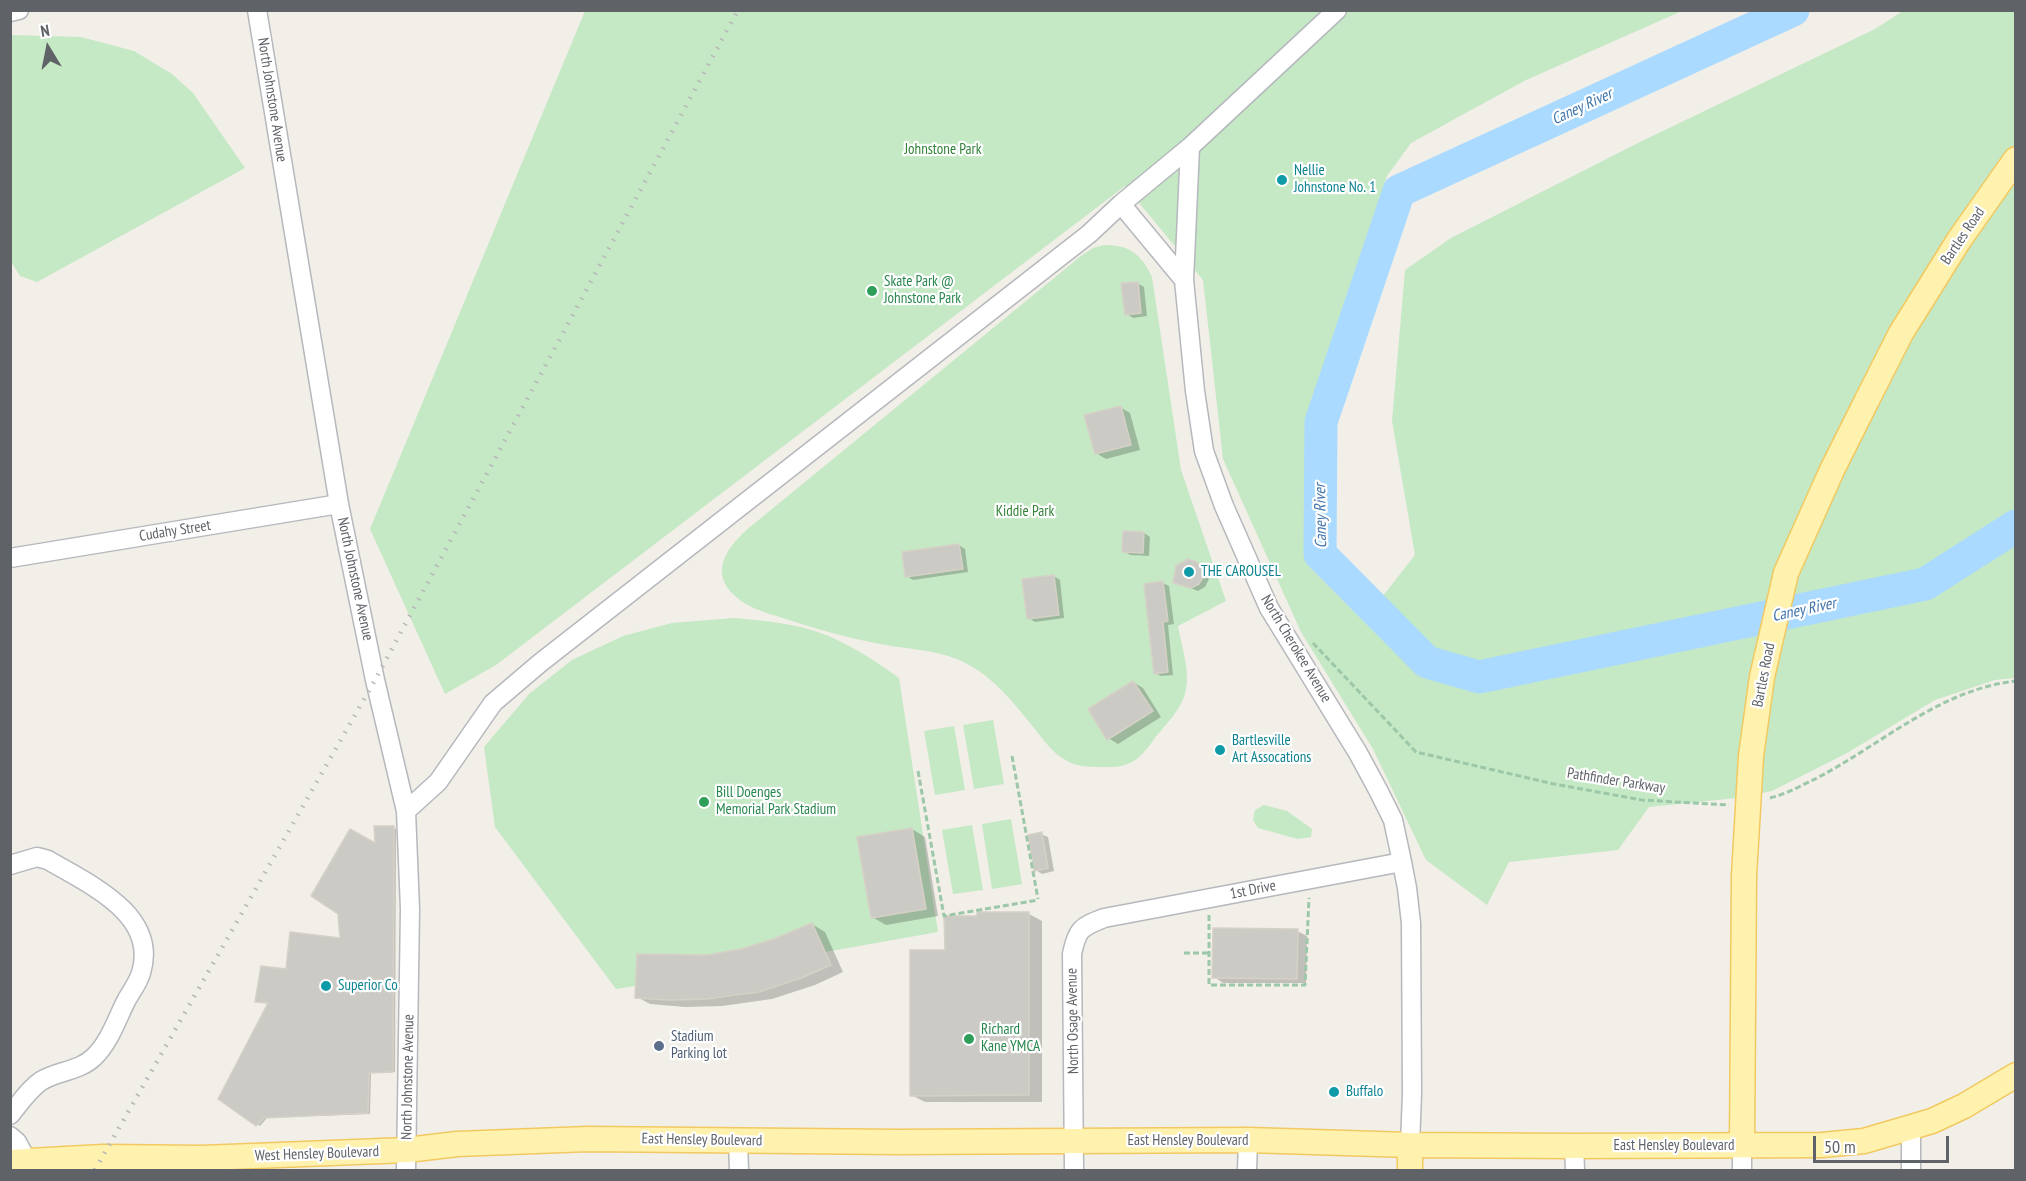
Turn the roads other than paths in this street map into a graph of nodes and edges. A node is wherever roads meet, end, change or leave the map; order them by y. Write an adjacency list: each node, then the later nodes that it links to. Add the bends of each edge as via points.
1 (20, 10): 4 (street)
2 (257, 10): 9 (street, North Johnstone Avenue)
3 (1337, 10): 5 (street)
4 (10, 12)
5 (1190, 147): 7 (street); 8 (street, North Cherokee Avenue)
6 (2016, 159): 23 (main road, Bartles Road, bridge, via 1901,333 1785,573 1762,677 1751,756 1744,876)
7 (1121, 204): 8 (street); 11 (street, via 1089,234 524,676 494,702 438,782)
8 (1184, 280): 12 (street, North Cherokee Avenue, via 1204,451 1224,506 1269,608 1358,753 1393,820)
9 (339, 504): 10 (street, Cudahy Street); 11 (street, North Johnstone Avenue)
10 (10, 558)
11 (406, 811): 25 (street, North Johnstone Avenue, via 410,909)
12 (1402, 862): 14 (street, 1st Drive); 22 (street, North Cherokee Avenue, via 1411,923)
13 (10, 865): 16 (street, via 37,857 48,860 115,900 139,932 143,952 141,973 95,1056 29,1090)
14 (1104, 918): 21 (street, North Osage Avenue, via 1085,926 1076,935 1072,954)
15 (2016, 1075): 17 (main road, East Hensley Boulevard, via 1964,1106)
16 (10, 1115)
17 (1911, 1127): 23 (main road, East Hensley Boulevard, via 1864,1141); 33 (street)
18 (10, 1136): 26 (street, via 17,1142)
19 (1248, 1140): 21 (main road, East Hensley Boulevard); 22 (main road, East Hensley Boulevard); 29 (street)
20 (738, 1141): 21 (main road, East Hensley Boulevard); 25 (main road, East Hensley Boulevard, via 588,1138 457,1144); 27 (street)
21 (1074, 1142): 28 (street, North Osage Avenue)
22 (1410, 1145): 24 (main road, East Hensley Boulevard); 30 (main road)
23 (1742, 1145): 24 (main road, East Hensley Boulevard); 32 (street)
24 (1574, 1146): 31 (street)
25 (407, 1160): 26 (main road, West Hensley Boulevard, via 103,1157)
26 (19, 1162)
27 (739, 1170)
28 (1074, 1170)
29 (1247, 1170)
30 (1410, 1170)
31 (1575, 1170)
32 (1742, 1170)
33 (1911, 1170)

